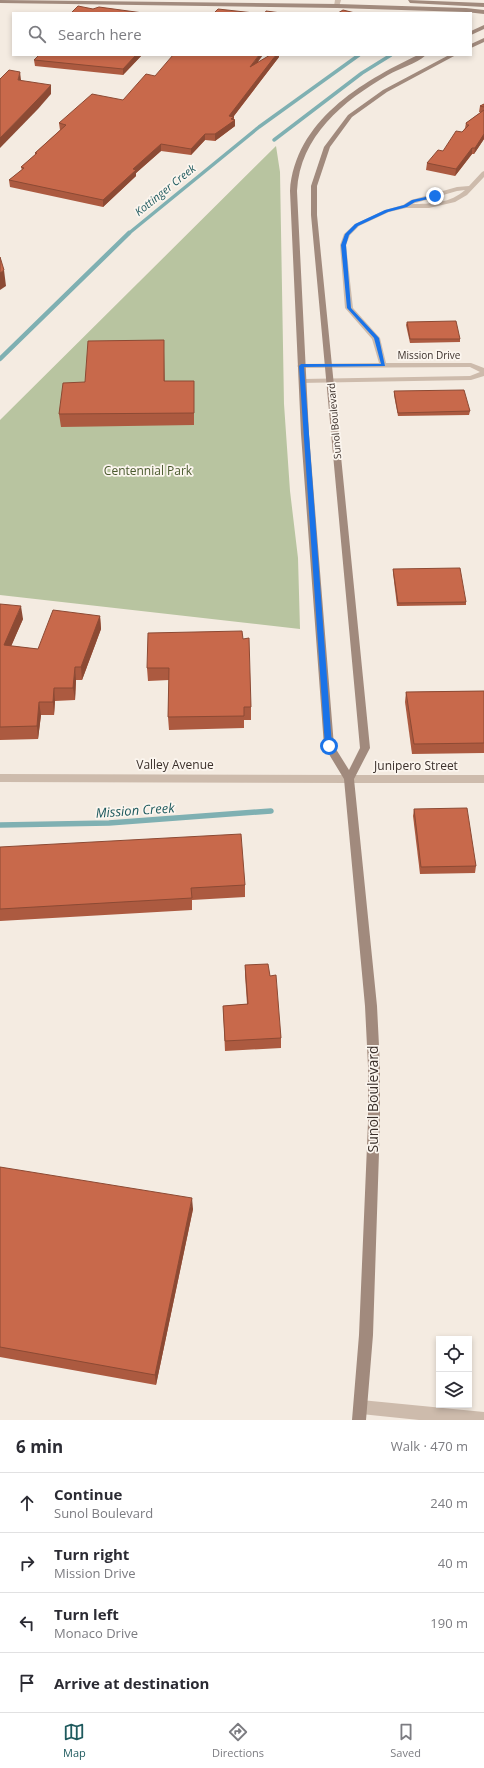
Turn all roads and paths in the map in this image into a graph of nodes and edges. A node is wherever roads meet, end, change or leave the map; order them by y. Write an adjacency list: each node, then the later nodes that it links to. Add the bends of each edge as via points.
1 (0, 1): 3 (main road)
2 (405, 1): 4 (main road)
3 (337, 3): 5 (main road)
4 (484, 4)
5 (421, 9): 6 (main road); 7 (main road)
6 (436, 12)
7 (484, 12)
8 (484, 27): 9 (main road)
9 (472, 32)
10 (484, 40): 11 (main road)
11 (472, 46)
12 (421, 56): 16 (main road, Sunol Boulevard, via 376,79 335,110 307,142 298,162 293,183 293,209)
13 (451, 56): 17 (main road, Sunol Boulevard, via 385,91 350,116 327,147 314,186 314,215)
14 (484, 173): 15 (street, via 464,195 441,204 424,207 405,206 387,211 357,225 347,234 343,245 349,308 376,338)
15 (383, 365): 17 (street, Mission Drive); 18 (street, Mission Drive, via 471,365)
16 (301, 366): 17 (street, Mission Drive); 20 (main road, Sunol Boulevard)
17 (329, 366): 19 (main road, Sunol Boulevard)
18 (484, 372): 19 (street, Mission Drive, via 471,378)
19 (331, 380): 20 (street, Mission Drive); 22 (main road, Sunol Boulevard, via 365,748)
20 (302, 381): 22 (main road, Sunol Boulevard, via 329,746)
21 (0, 778): 22 (street, Valley Avenue)
22 (349, 779): 23 (street, Junipero Street); 24 (main road, Sunol Boulevard, via 371,1006 374,1066 366,1327)
23 (484, 779)
24 (360, 1413): 25 (street)
25 (484, 1419)

